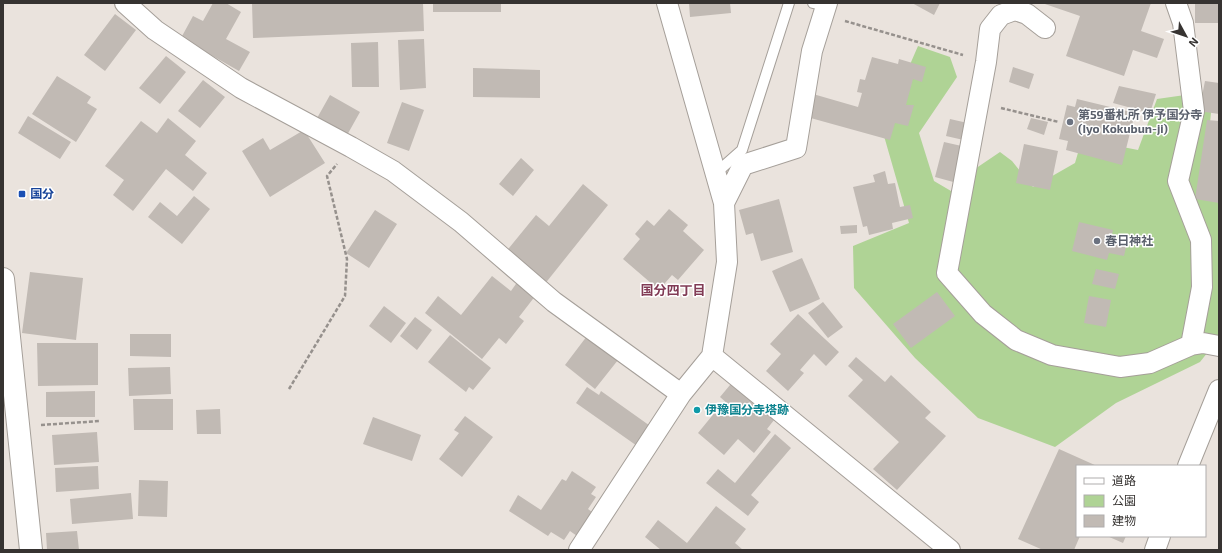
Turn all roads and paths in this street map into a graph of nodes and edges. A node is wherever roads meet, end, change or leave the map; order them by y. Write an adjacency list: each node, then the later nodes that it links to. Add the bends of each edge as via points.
1 (125, 3): 10 (street, via 155,30 241,88)
2 (667, 3): 11 (street)
3 (789, 3): 11 (lane, via 742,150)
4 (1176, 3): 14 (street, via 1183,23 1194,111 1178,181 1201,240 1202,287)
5 (823, 7): 7 (path); 12 (street, via 812,51 796,148 742,164)
6 (1045, 28): 8 (street, via 1027,14 1015,10 1001,15 990,29)
7 (960, 54)
8 (978, 103): 9 (path); 14 (street, via 947,273 983,314 1016,340 1052,355 1120,367 1150,363)
9 (1059, 122)
10 (351, 147): 17 (path, via 327,176 347,259 346,296); 19 (street, via 393,171 461,222 554,302)
11 (716, 173): 12 (street)
12 (724, 203): 16 (street, via 727,262)
13 (3, 279): 21 (street)
14 (1191, 345): 15 (street, via 1203,343)
15 (1219, 346)
16 (712, 356): 19 (street); 26 (street)
17 (289, 389)
18 (1219, 390): 22 (street)
19 (681, 394): 25 (street)
20 (100, 421): 21 (path)
21 (18, 427): 24 (street)
22 (1188, 465)
23 (1160, 537): 27 (street)
24 (31, 550)
25 (579, 550)
26 (950, 550)
27 (1155, 550)

